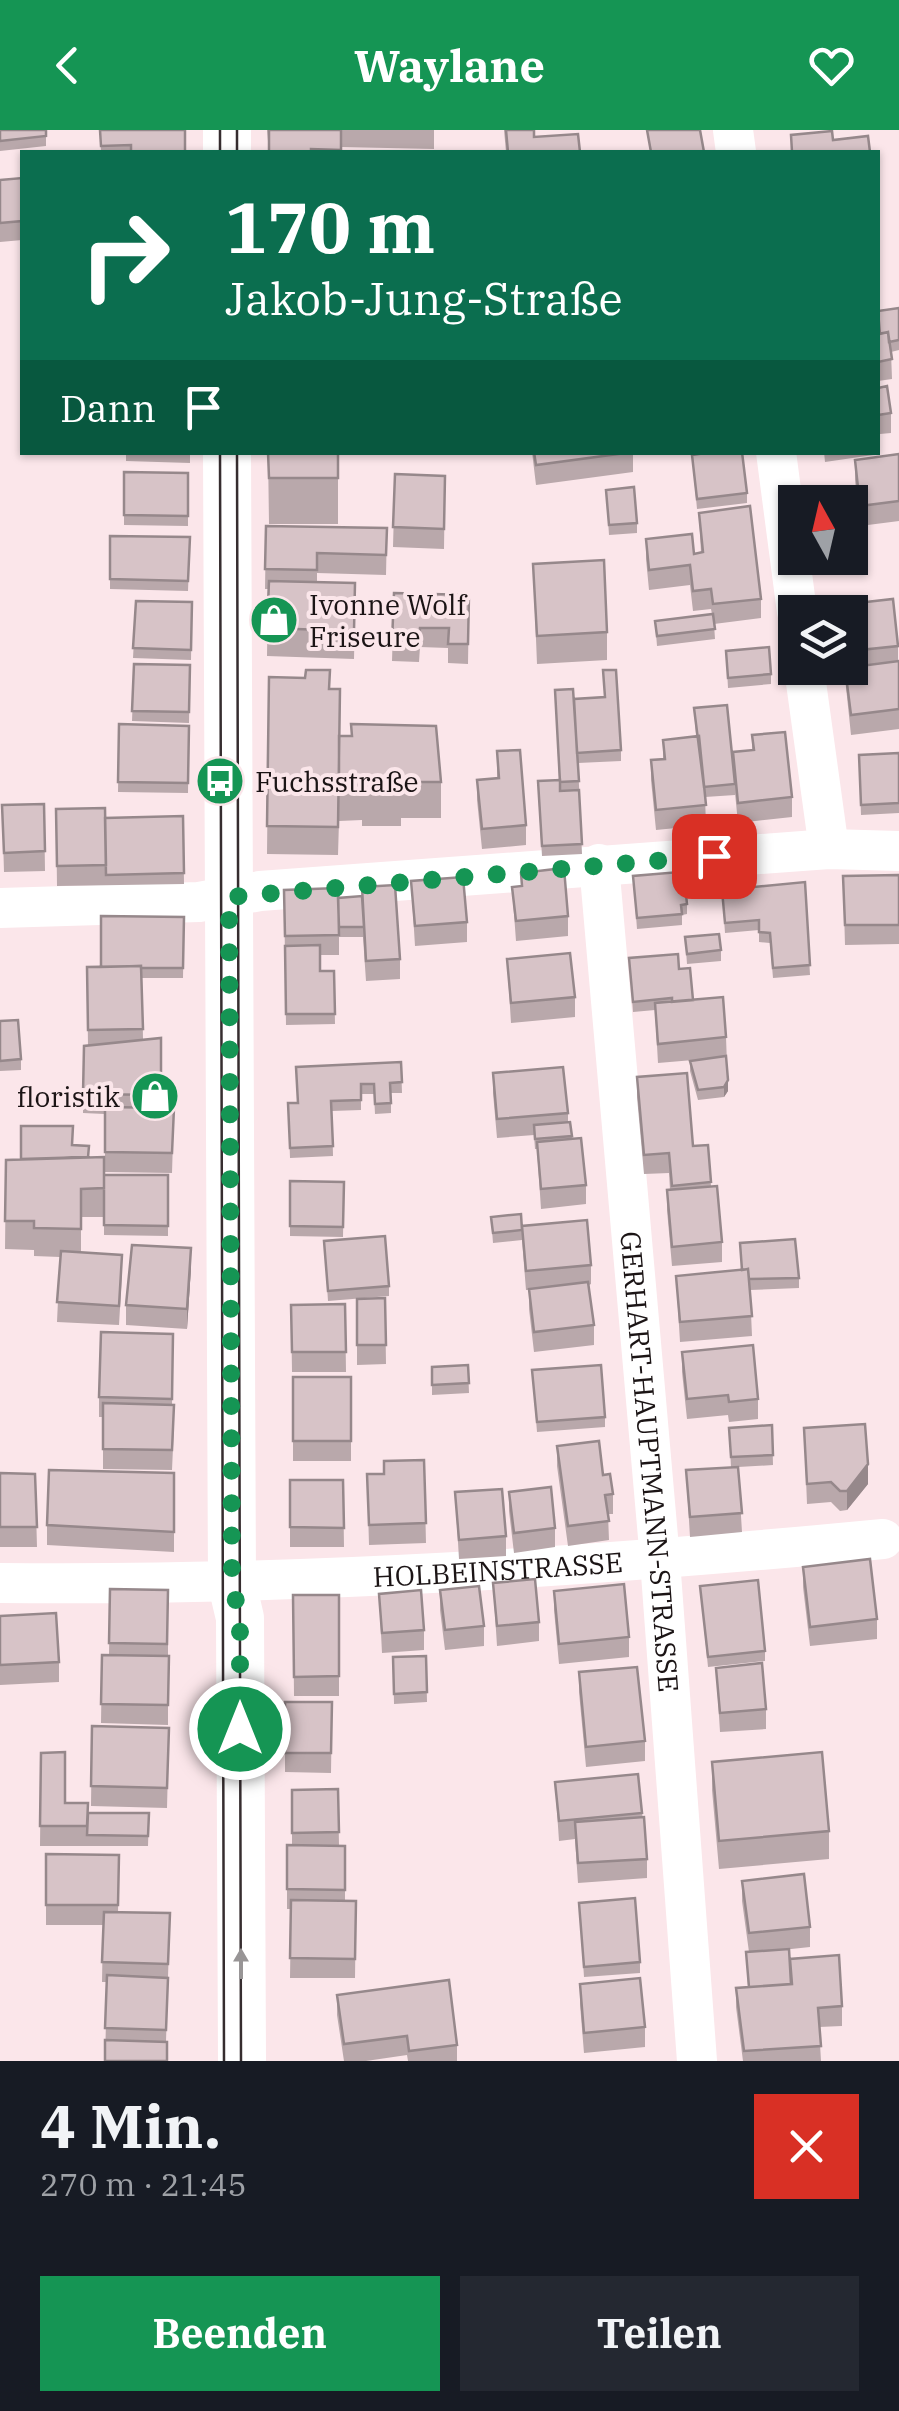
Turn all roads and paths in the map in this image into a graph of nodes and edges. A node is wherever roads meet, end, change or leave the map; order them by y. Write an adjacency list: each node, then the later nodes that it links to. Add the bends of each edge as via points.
1 (227, 455): 8 (street)
2 (776, 455): 3 (street)
3 (795, 595)
4 (806, 685): 5 (street)
5 (828, 849): 6 (street); 7 (street)
6 (899, 852)
7 (599, 864): 8 (street); 11 (street, GERHART-HAUPTMANN-STRASSE)
8 (229, 897): 9 (street); 13 (street)
9 (0, 908)
10 (883, 1538): 11 (street, HOLBEINSTRASSE)
11 (660, 1560): 13 (street, HOLBEINSTRASSE); 16 (street, GERHART-HAUPTMANN-STRASSE)
12 (0, 1583): 13 (street, HOLBEINSTRASSE)
13 (232, 1584): 14 (street, via 209,1633); 15 (street, one-way to 13, via 240,1618)
14 (208, 2061)
15 (242, 2061)
16 (697, 2061)

